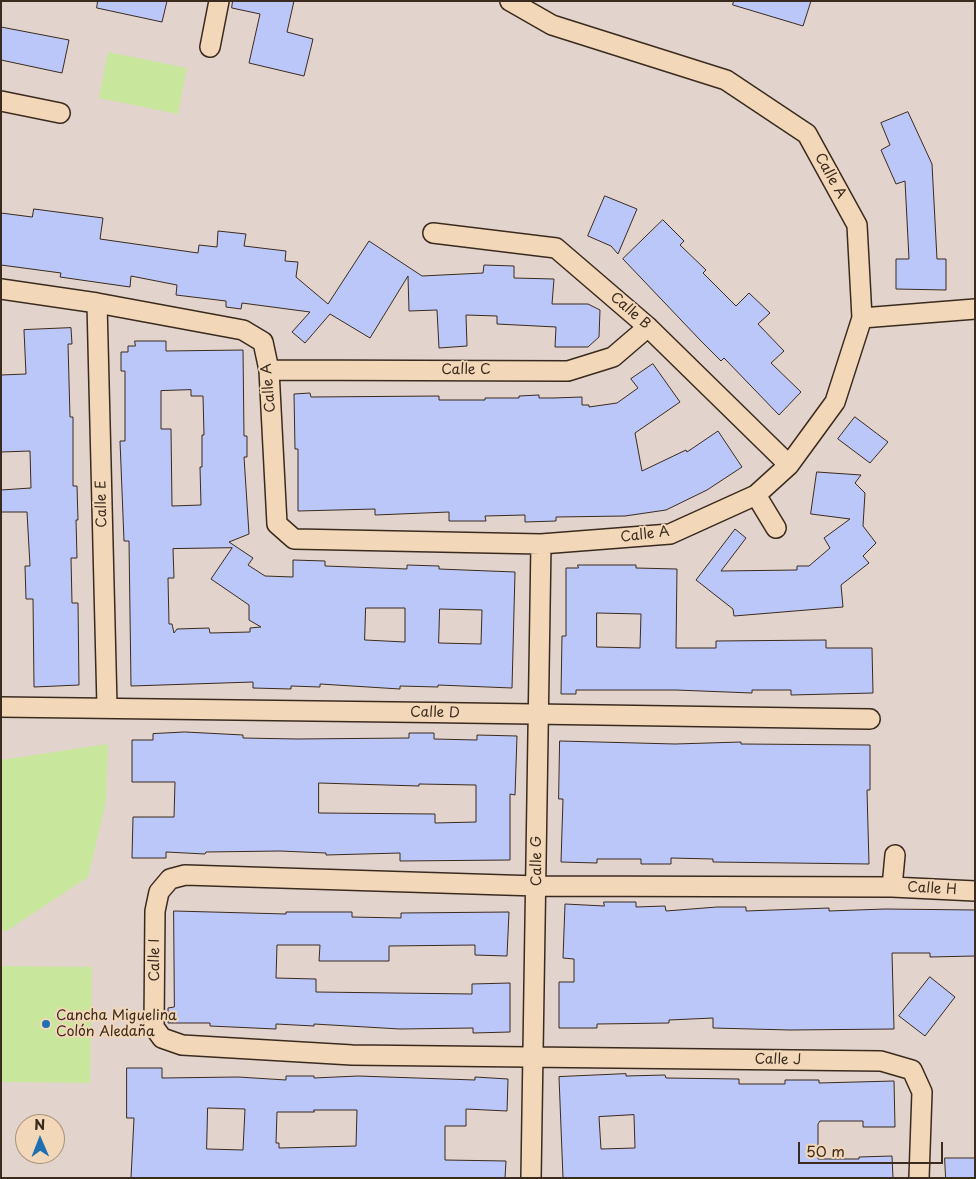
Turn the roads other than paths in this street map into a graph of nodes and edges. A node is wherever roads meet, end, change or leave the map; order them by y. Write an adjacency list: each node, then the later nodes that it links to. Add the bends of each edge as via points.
1 (220, 1): 3 (street)
2 (510, 1): 10 (street, Calle A, via 552,25 726,80 807,134 857,225)
3 (210, 47)
4 (1, 100): 5 (street)
5 (60, 113)
6 (433, 233): 11 (street, Calle B, via 556,248)
7 (1, 290): 8 (street, Calle A)
8 (97, 303): 12 (street, Calle A, via 243,330 263,342); 17 (street, Calle E)
9 (975, 309): 10 (street)
10 (862, 318): 13 (street, Calle A, via 835,402)
11 (648, 326): 12 (street, Calle C, via 613,357 568,371); 13 (street, Calle B)
12 (269, 370): 16 (street, Calle A, via 277,524 294,539)
13 (789, 465): 14 (street, Calle A)
14 (756, 495): 15 (street); 16 (street, Calle A, via 670,534)
15 (776, 528)
16 (541, 544): 19 (street, Calle G)
17 (107, 706): 18 (street, Calle D); 19 (street, Calle D)
18 (1, 707)
19 (537, 716): 20 (street, Calle D); 22 (street, Calle G)
20 (870, 719)
21 (895, 855): 23 (street, Calle H)
22 (537, 886): 23 (street, Calle I); 25 (street, Calle G); 25 (street, Calle I, via 185,875 170,879 159,892 155,911 154,1027 162,1038 182,1045 352,1055)
23 (892, 887): 24 (street, Calle H)
24 (975, 891)
25 (534, 1058): 26 (street, Calle G); 27 (street, Calle J, via 881,1061 912,1070 922,1092)
26 (532, 1178)
27 (919, 1178)

